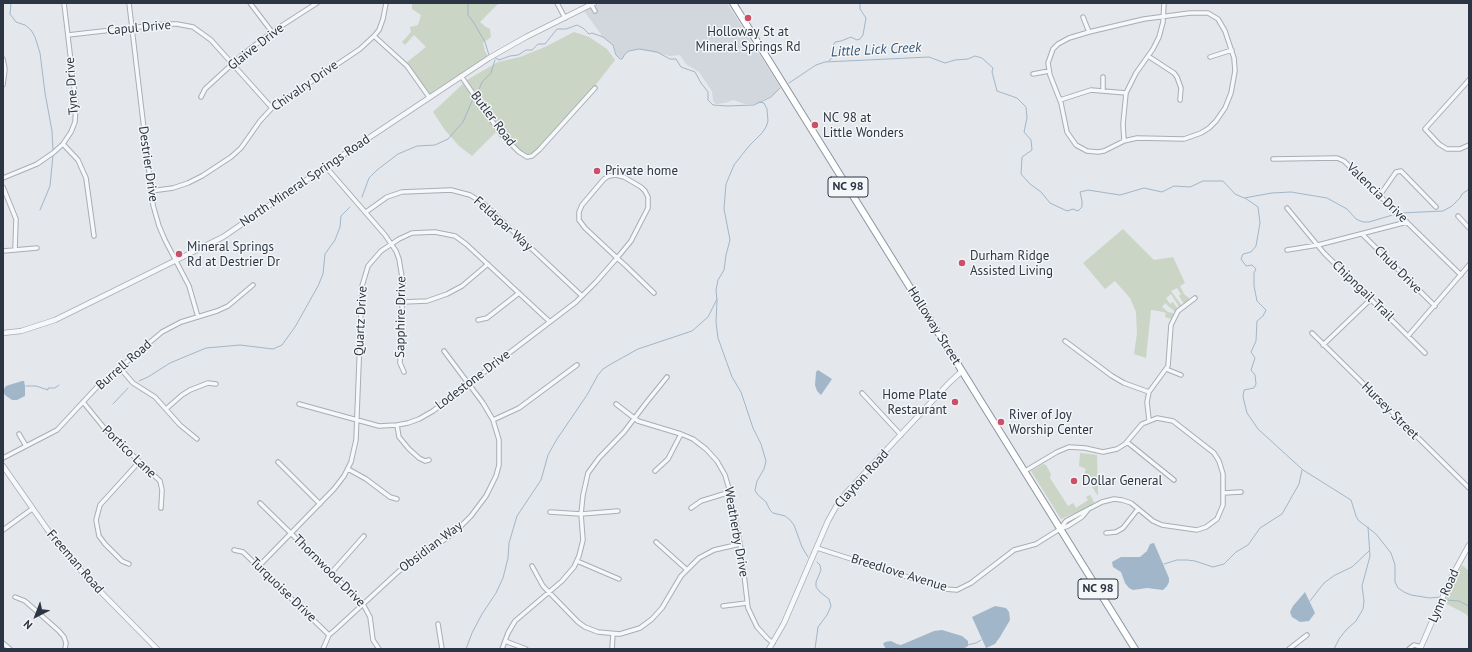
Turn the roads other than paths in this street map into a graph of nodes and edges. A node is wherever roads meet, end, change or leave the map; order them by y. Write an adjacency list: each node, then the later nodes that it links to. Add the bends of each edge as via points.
1 (64, 3): 17 (street, Tyne Drive)
2 (128, 3): 14 (street, Destrier Drive)
3 (250, 3): 15 (street)
4 (317, 3): 15 (street, Glaive Drive)
5 (386, 3): 18 (street, Chivalry Drive, via 379,30)
6 (557, 3): 13 (street)
7 (733, 3): 87 (highway, Holloway Street / NC 98)
8 (1164, 3): 11 (street)
9 (593, 4): 10 (street); 13 (street, North Mineral Springs Road)
10 (595, 12)
11 (1164, 16): 16 (street, via 1130,21); 19 (street, via 1212,14 1224,27); 20 (street, via 1159,37)
12 (1083, 17): 16 (street)
13 (565, 18): 26 (street, North Mineral Springs Road, via 496,54)
14 (131, 27): 17 (street, Capul Drive); 23 (street, Capul Drive, via 170,24 193,27 211,40); 45 (street, Destrier Drive)
15 (272, 32): 23 (street, Glaive Drive)
16 (1089, 32): 24 (street, via 1068,38 1055,47 1048,63)
17 (68, 35): 39 (street, Tyne Drive, via 76,112 73,127)
18 (374, 36): 34 (street, via 407,66); 37 (street, Chivalry Drive, via 360,49)
19 (1232, 50): 21 (street); 38 (street, via 1235,71 1230,96 1223,113 1209,128 1197,136 1184,139 1141,138)
20 (1148, 56): 32 (street); 36 (street, via 1177,77 1181,88)
21 (1210, 56)
22 (3, 59): 29 (street)
23 (233, 64): 33 (street, Glaive Drive, via 205,89); 37 (street, Capul Drive)
24 (1049, 71): 25 (street); 35 (street)
25 (1033, 74)
26 (461, 76): 30 (street, Butler Road, via 501,134 527,157 535,154); 34 (street, North Mineral Springs Road)
27 (1103, 77): 31 (street)
28 (1469, 80): 40 (street, via 1424,129 1447,149 1460,149)
29 (3, 85)
30 (595, 88)
31 (1103, 90): 32 (street); 35 (street, via 1083,92)
32 (1126, 93): 38 (street)
33 (201, 97)
34 (429, 97): 42 (street, North Mineral Springs Road)
35 (1060, 100): 38 (street, via 1067,132 1080,147 1087,151 1104,151)
36 (1180, 100)
37 (272, 108): 45 (street, Chivalry Drive, via 241,148 224,162 181,186)
38 (1124, 141)
39 (63, 144): 43 (street, Tyne Drive, via 42,161); 54 (street, via 78,160 86,178)
40 (1469, 145)
41 (1273, 159): 46 (street, Valencia Drive, via 1341,159)
42 (326, 167): 49 (street, Sapphire Drive); 62 (street, North Mineral Springs Road, via 223,237)
43 (3, 178)
44 (3, 187): 58 (street, via 16,219)
45 (150, 191): 62 (street, Destrier Drive, via 159,226)
46 (1380, 195): 47 (street, via 1396,172 1401,171); 51 (street, Valencia Drive)
47 (1436, 207)
48 (1287, 208): 56 (street, Chipngail Trail)
49 (366, 212): 55 (street, Sapphire Drive); 69 (street, Feldspar Way, via 387,197 402,192 452,190 470,195 482,203)
50 (1458, 216): 52 (street)
51 (1407, 222): 53 (street, Chipngail Trail); 65 (street, Valencia Drive)
52 (1469, 228)
53 (1362, 234): 56 (street, Chipngail Trail); 73 (street, Chub Drive)
54 (94, 236)
55 (391, 243): 63 (street, Quartz Drive, via 412,234 449,234 466,244); 72 (street, Sapphire Drive, via 401,268); 102 (street, Quartz Drive, via 374,258 363,279)
56 (1318, 245): 59 (street, Chipngail Trail); 71 (street, Chipngail Trail)
57 (37, 248): 58 (street)
58 (15, 250): 60 (street)
59 (1288, 250)
60 (3, 251)
61 (617, 258): 61 (street, Lodestone Drive, via 631,241 649,201 642,187 616,175 606,177 600,183 582,205 578,216 585,228); 68 (street, Lodestone Drive); 69 (street, Lodestone Drive)
62 (176, 260): 74 (street, Destrier Drive, via 189,286); 77 (street, North Mineral Springs Road, via 55,320 26,330)
63 (488, 264): 67 (street, Quartz Drive); 72 (street, via 462,286 447,294 427,301)
64 (1469, 265): 65 (street)
65 (1460, 275): 73 (street)
66 (253, 285): 74 (street, Burrell Road, via 228,306)
67 (519, 293): 75 (street, via 487,318); 76 (street, Quartz Drive)
68 (654, 293)
69 (582, 296): 76 (street, Lodestone Drive)
70 (1195, 298): 86 (street, via 1178,311 1171,325)
71 (1371, 299): 79 (street, Chipngail Trail); 81 (street)
72 (403, 302): 88 (street, Sapphire Drive, via 400,363)
73 (1435, 306): 79 (street)
74 (198, 316): 85 (street, Burrell Road, via 168,328)
75 (478, 320)
76 (550, 322): 92 (street, Lodestone Drive)
77 (3, 333)
78 (1312, 333): 81 (street, Hursey Street)
79 (1408, 336): 83 (street, Chipngail Trail)
80 (1066, 340): 93 (street, via 1112,376)
81 (1323, 345): 119 (street, Hursey Street)
82 (444, 351): 92 (street, Obsidian Way)
83 (1425, 353)
84 (576, 365): 100 (street, via 519,408)
85 (120, 368): 95 (street, Burrell Road); 98 (street, via 133,383 155,397)
86 (1166, 369): 89 (street); 93 (street)
87 (962, 371): 106 (street, Clayton Road); 117 (highway, Holloway Street / NC 98)
88 (404, 372)
89 (1181, 374)
90 (667, 377): 99 (street)
91 (216, 384): 98 (street, via 208,383 190,390)
92 (469, 384): 100 (street, Obsidian Way); 103 (street, Lodestone Drive, via 425,416)
93 (1149, 392): 101 (street)
94 (862, 393): 106 (street)
95 (83, 402): 109 (street, Burrell Road, via 57,430); 112 (street, Portico Lane, via 105,429)
96 (299, 404): 102 (street, Lodestone Drive)
97 (616, 404): 99 (street, Weatherby Drive)
98 (166, 409): 107 (street)
99 (634, 418): 105 (street, Weatherby Drive); 132 (street, via 588,473)
100 (493, 420): 152 (street, Obsidian Way, via 499,440 499,465 482,501 457,530 399,571)
101 (1149, 420): 108 (street, via 1142,424); 122 (street, via 1156,418 1173,421 1214,453 1223,474)
102 (357, 421): 103 (street, Lodestone Drive, via 378,426); 115 (street, Quartz Drive, via 354,451)
103 (397, 425): 111 (street, via 399,437 408,449 419,458)
104 (19, 434): 109 (street)
105 (681, 434): 116 (street, via 668,459); 120 (street, Weatherby Drive, via 693,439 712,454 721,468)
106 (901, 435): 141 (street, Clayton Road, via 840,501)
107 (197, 439)
108 (1127, 442): 117 (street, via 1107,452 1073,447 1064,449); 118 (street)
109 (26, 446): 110 (street, Burrell Road)
110 (3, 458)
111 (429, 460)
112 (139, 462): 126 (street, Portico Lane, via 161,484); 144 (street, via 100,505 96,520 99,536 122,561)
113 (278, 462): 125 (street)
114 (3, 466): 129 (street, Freeman Road)
115 (348, 469): 123 (street); 125 (street, Quartz Drive, via 338,485)
116 (655, 471)
117 (1025, 471): 133 (highway, Holloway Street / NC 98)
118 (1174, 480)
119 (1469, 488)
120 (730, 492): 127 (street, via 701,501); 139 (street, Weatherby Drive)
121 (1241, 492): 122 (street)
122 (1223, 493): 128 (street, via 1223,505 1217,519 1198,530 1162,525)
123 (397, 499)
124 (260, 503): 135 (street, Thornwood Drive)
125 (320, 504): 135 (street, Quartz Drive)
126 (162, 508)
127 (690, 508)
128 (1138, 508): 133 (street, via 1122,500 1102,502 1066,521); 136 (street, via 1123,528)
129 (32, 509): 134 (street); 165 (street, Freeman Road, via 74,564)
130 (618, 511): 132 (street)
131 (550, 512): 132 (street)
132 (581, 514): 143 (street, via 583,540)
133 (1060, 529): 141 (street, Breedlove Avenue, via 1034,545 1014,550 971,583 957,590); 173 (highway, Holloway Street / NC 98)
134 (3, 530)
135 (291, 533): 146 (street, Quartz Drive); 148 (street, Thornwood Drive)
136 (1106, 534)
137 (364, 536): 148 (street)
138 (656, 542): 147 (street)
139 (740, 544): 147 (street, via 706,554); 153 (street, Weatherby Drive)
140 (1469, 545): 162 (street, Lynn Road, via 1452,576)
141 (816, 548): 160 (street, Clayton Road)
142 (234, 550): 146 (street, Turquoise Drive, via 243,552)
143 (577, 561): 149 (street); 150 (street, via 566,578)
144 (129, 564)
145 (532, 566): 150 (street, via 538,579)
146 (258, 567): 157 (street, Turquoise Drive)
147 (686, 569): 156 (street, via 662,608 652,619 634,631)
148 (332, 572): 152 (street, Thornwood Drive)
149 (619, 579)
150 (549, 592): 156 (street, via 572,617 585,626 598,632); 159 (street, via 515,621)
151 (15, 597): 164 (street, via 25,602 59,631 66,643)
152 (362, 603): 157 (street, Obsidian Way); 167 (street, Thornwood Drive, via 370,617 373,640)
153 (747, 603): 154 (street); 160 (street, Weatherby Drive, via 758,627)
154 (722, 606)
155 (438, 624): 168 (street)
156 (613, 634): 171 (street)
157 (329, 635): 166 (street, Obsidian Way)
158 (1307, 635): 174 (street)
159 (505, 642): 169 (street); 170 (street)
160 (773, 643): 172 (street, Clayton Road)
161 (4, 646): 163 (street)
162 (1420, 648): 175 (street, via 1414,645)
163 (10, 649)
164 (65, 649)
165 (157, 649)
166 (323, 649)
167 (379, 649)
168 (442, 649)
169 (502, 649)
170 (526, 649)
171 (612, 649)
172 (769, 649)
173 (1135, 649)
174 (1290, 649)
175 (1409, 649)

